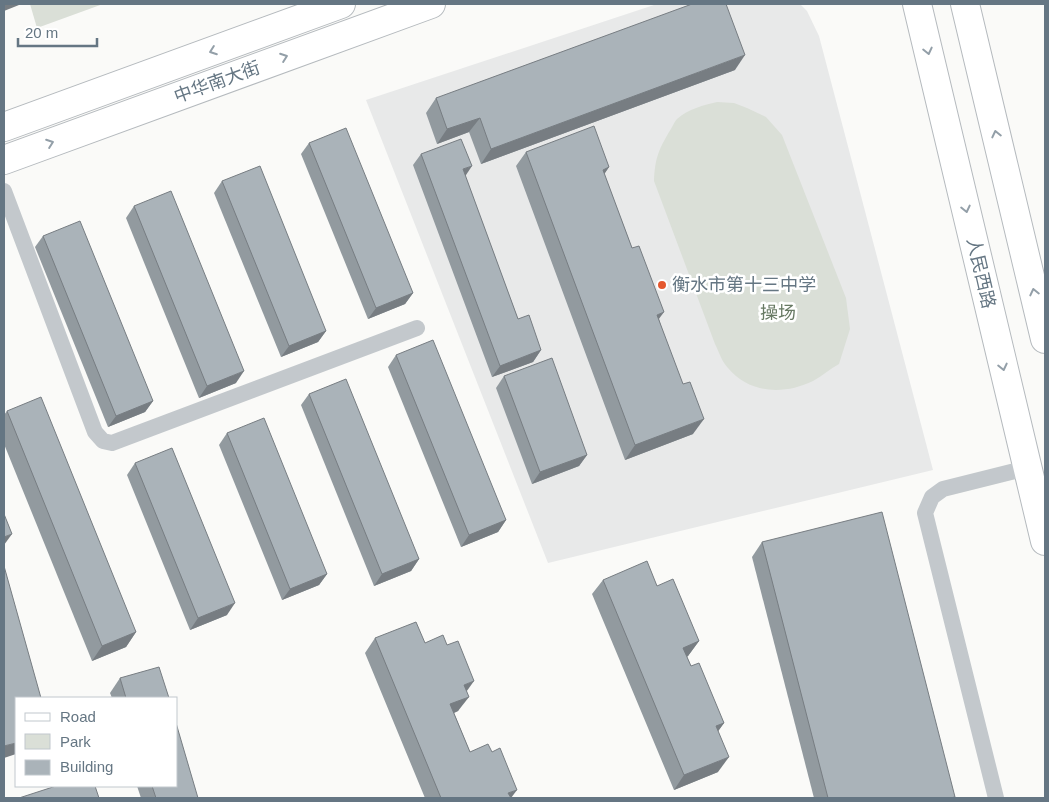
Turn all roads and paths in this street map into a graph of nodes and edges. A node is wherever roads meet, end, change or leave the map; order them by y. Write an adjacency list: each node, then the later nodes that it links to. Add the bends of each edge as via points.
1 (341, 4): 5 (main road, 中华南大街, one-way to 5)
2 (431, 4): 6 (main road, 中华南大街, one-way to 2)
3 (917, 4): 10 (main road, 人民西路, one-way to 10)
4 (965, 4): 9 (main road, one-way to 4)
5 (4, 127)
6 (4, 160)
7 (4, 191): 8 (lane, via 95,432 103,441 112,443)
8 (417, 328)
9 (1045, 340)
10 (1027, 468): 11 (main road, 人民西路); 12 (lane, via 943,489 932,498 925,513)
11 (1045, 541)
12 (996, 798)

